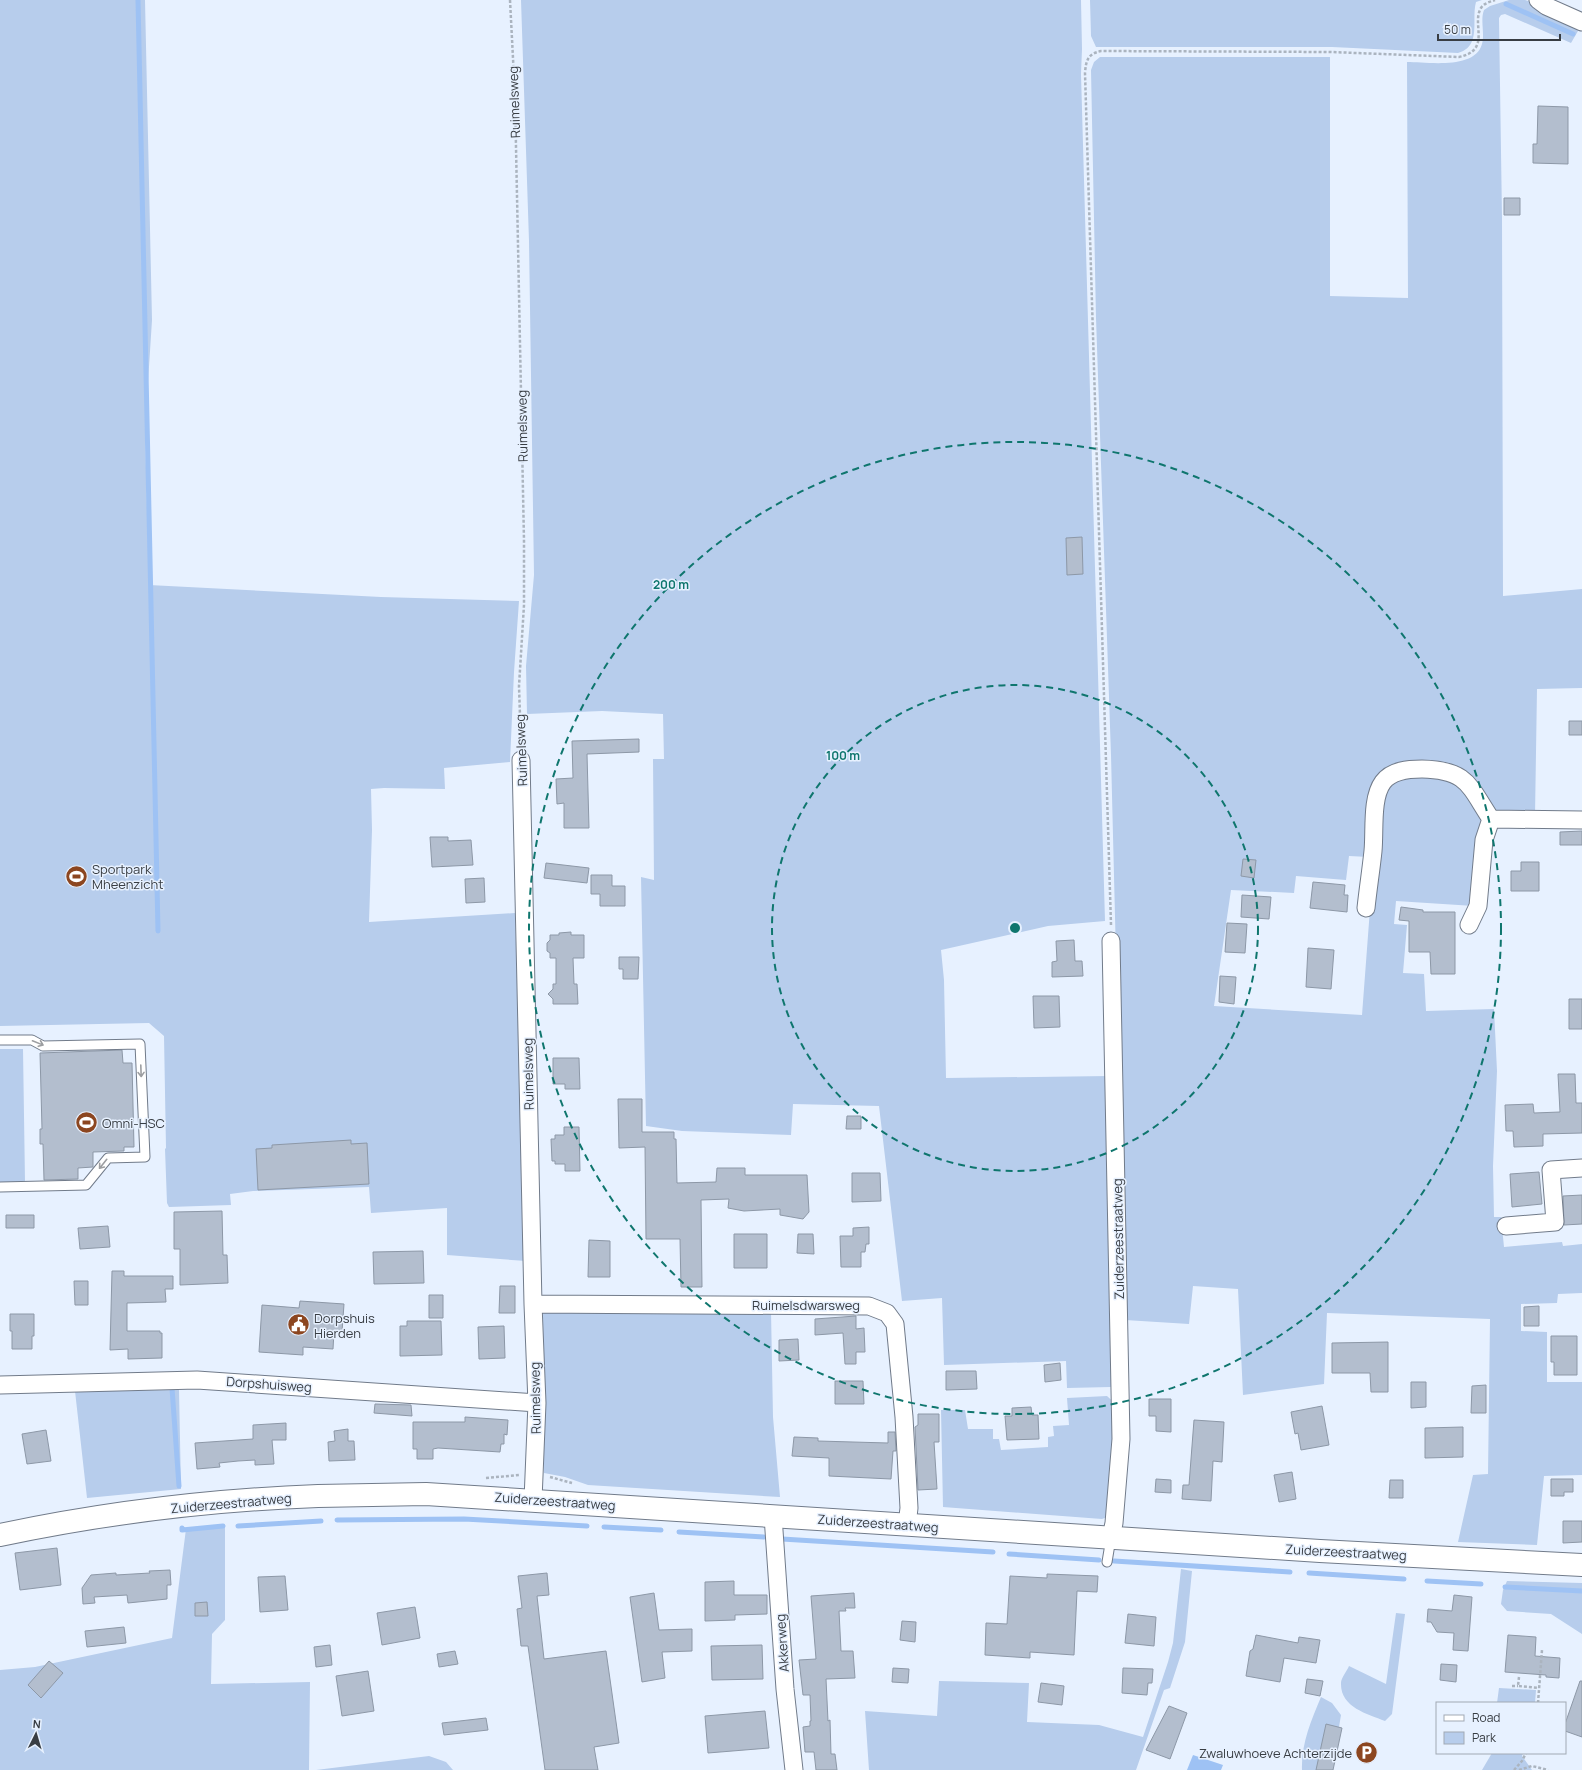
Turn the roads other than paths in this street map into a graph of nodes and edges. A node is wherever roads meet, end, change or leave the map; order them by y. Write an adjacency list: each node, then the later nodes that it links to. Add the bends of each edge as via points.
1 (1538, 0): 2 (street)
2 (1582, 22)
3 (521, 760): 13 (street, Ruimelsweg)
4 (1491, 819): 5 (street); 6 (street, via 1470,785 1450,772 1415,769 1389,776 1378,790); 7 (street, via 1484,840 1478,906)
5 (1582, 820)
6 (1366, 908)
7 (1469, 925)
8 (1111, 941): 20 (street, Zuiderzeestraatweg, via 1121,1439)
9 (0, 1040): 11 (lane, one-way to 11, via 32,1040 43,1046 140,1044 145,1157 108,1158 86,1185)
10 (1582, 1168): 12 (street, via 1551,1170 1555,1222)
11 (0, 1187)
12 (1506, 1226)
13 (533, 1304): 15 (street, Ruimelsweg); 18 (street, Ruimelsdwarsweg, via 869,1306 887,1313 895,1324 904,1417 909,1508)
14 (0, 1385): 15 (street, Dorpshuisweg, via 197,1380)
15 (537, 1403): 16 (street, Ruimelsweg)
16 (533, 1500): 17 (main road, Zuiderzeestraatweg); 19 (main road, Zuiderzeestraatweg, via 426,1494 309,1496 114,1514)
17 (773, 1516): 18 (main road, Zuiderzeestraatweg); 23 (street, Akkerweg, via 785,1688)
18 (907, 1525): 20 (main road, Zuiderzeestraatweg)
19 (0, 1535)
20 (1111, 1537): 21 (lane); 22 (main road, Zuiderzeestraatweg)
21 (1107, 1562)
22 (1582, 1565)
23 (794, 1770)

